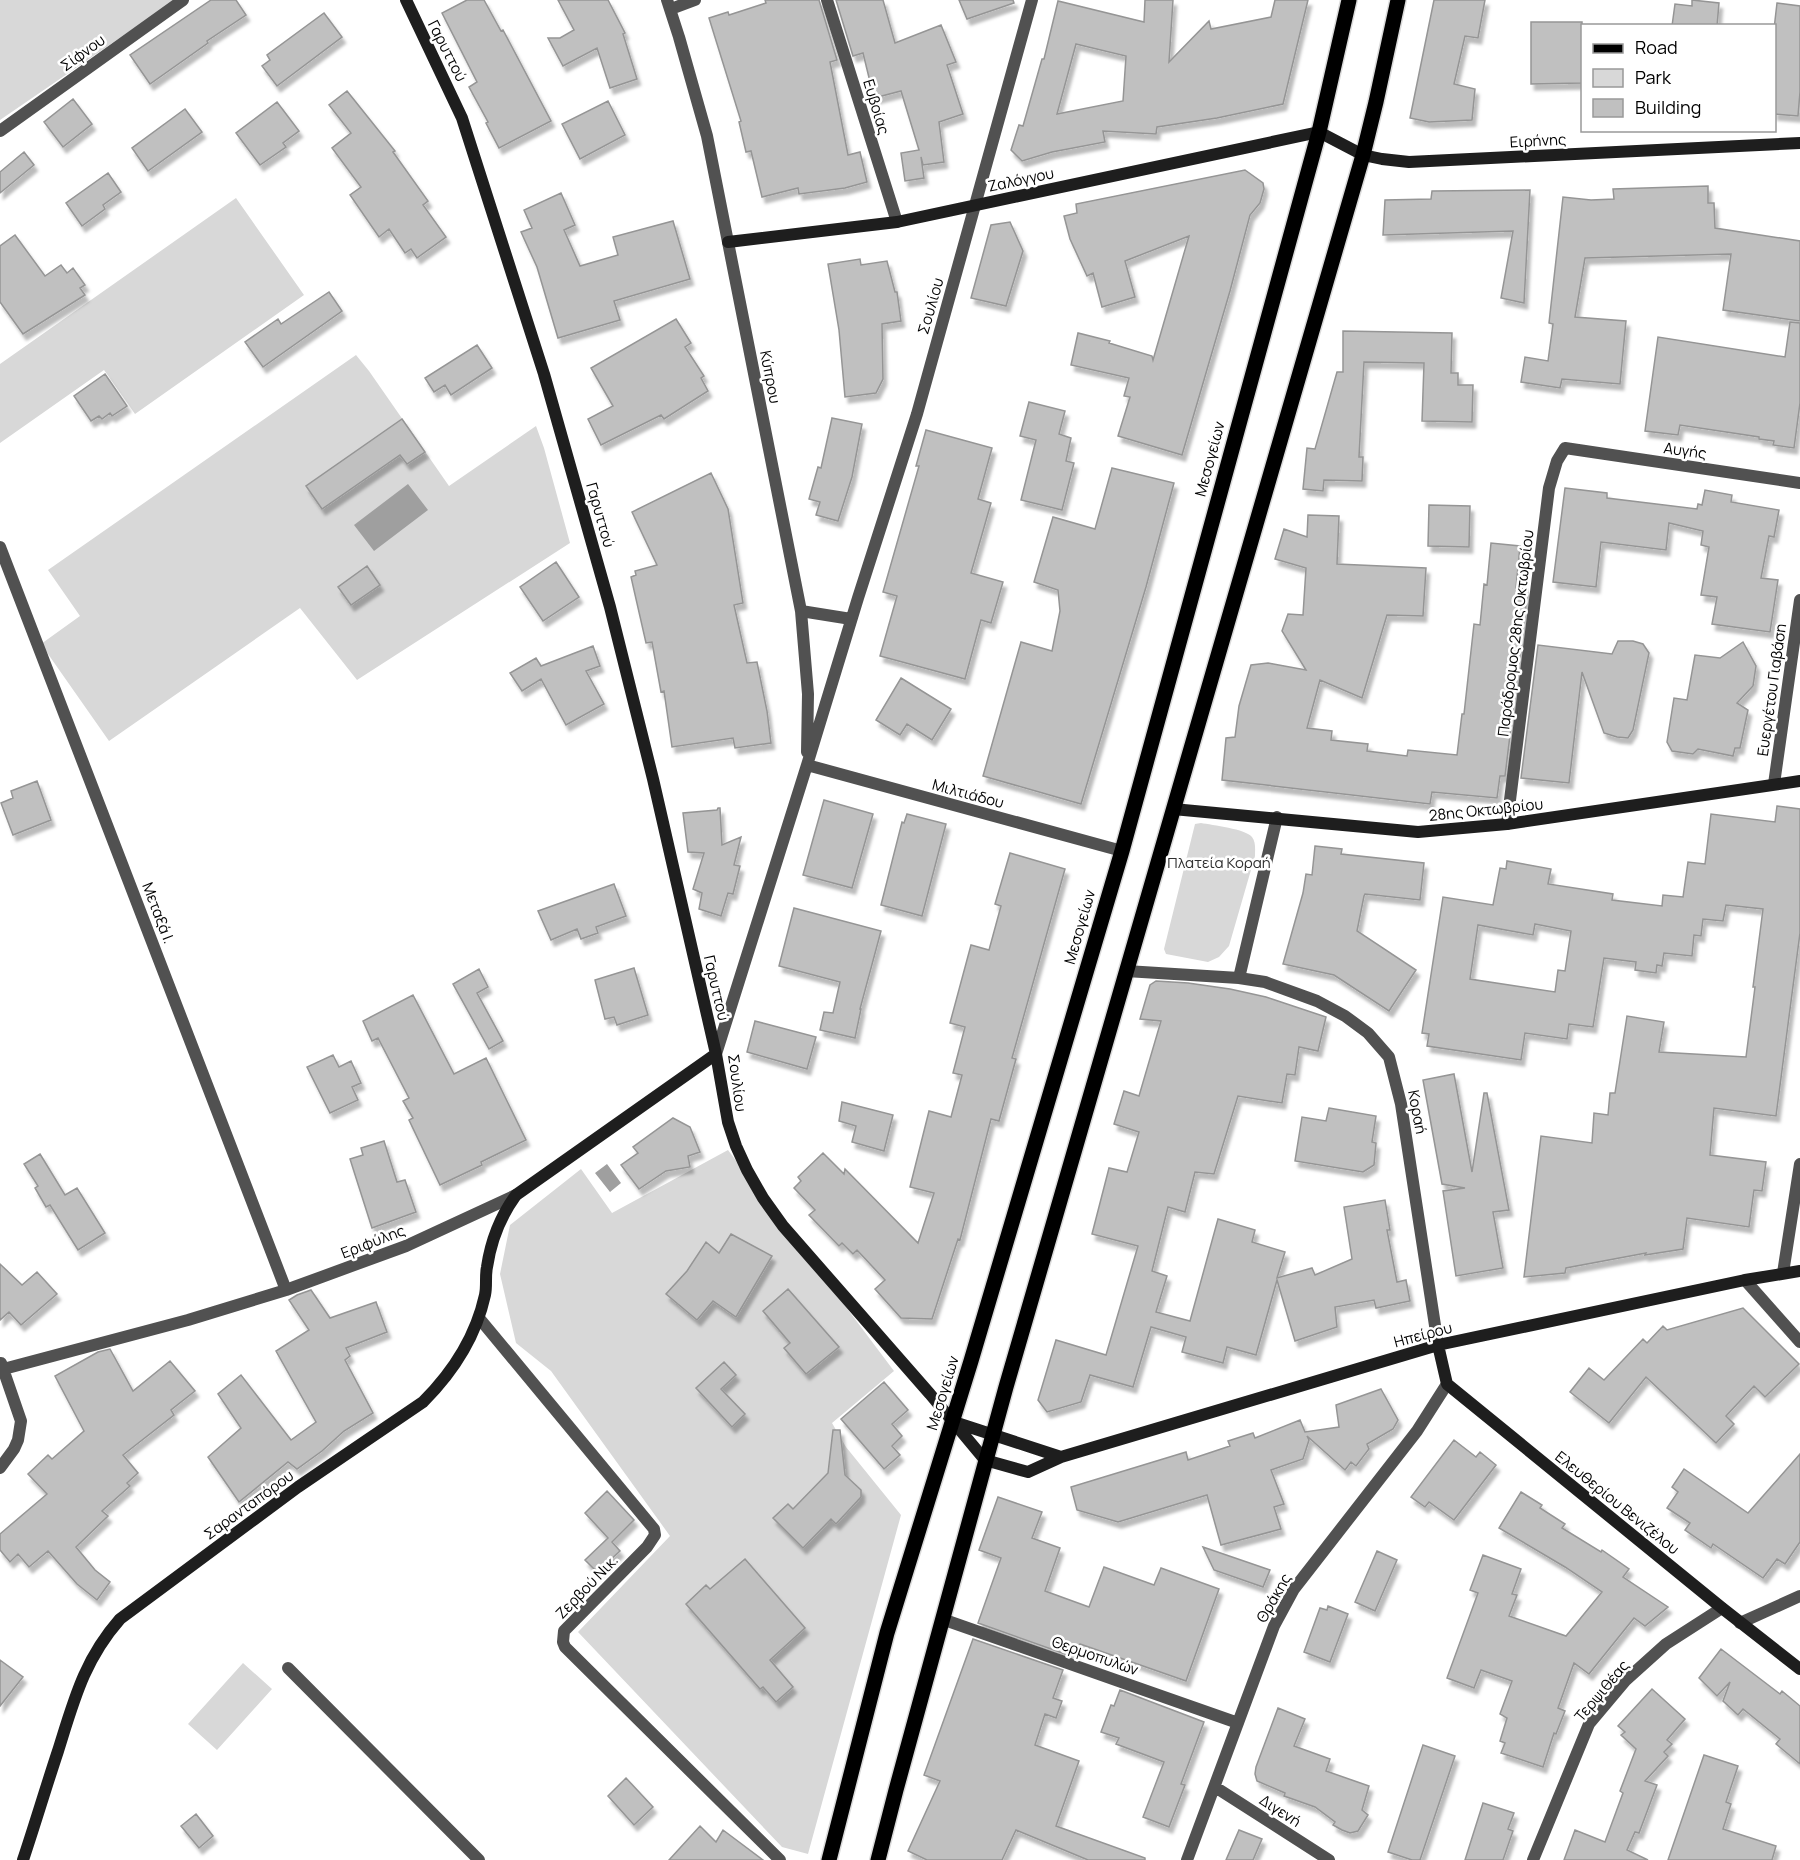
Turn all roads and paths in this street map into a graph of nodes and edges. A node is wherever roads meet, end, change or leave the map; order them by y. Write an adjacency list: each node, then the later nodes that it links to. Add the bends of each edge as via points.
1 (183, 0): 9 (street, Σίφνου)
2 (406, 0): 31 (street, Γαρυττού, via 462,118 544,374 613,618)
3 (695, 0): 8 (street)
4 (827, 0): 14 (street, Ευβοίας)
5 (1032, 0): 13 (street, Σουλίου)
6 (1349, 0): 10 (main road, Μεσογείων)
7 (1398, 0): 12 (main road)
8 (669, 4): 15 (street, Κύπρου, via 707,136)
9 (0, 131)
10 (1319, 132): 12 (street, Ειρήνης); 13 (street, Ζαλόγγου); 28 (main road, Μεσογείων)
11 (1800, 143): 12 (street, Ειρήνης, via 1409,162)
12 (1363, 154): 25 (main road)
13 (975, 206): 14 (street, Ζαλόγγου); 21 (street, Σουλίου, via 917,414)
14 (897, 222): 15 (street, Ζαλόγγου)
15 (728, 242): 20 (street, Κύπρου)
16 (1565, 448): 17 (street, Αυγής); 27 (street, Παράδρομος 28ης Οκτωβρίου, via 1549,488)
17 (1800, 483)
18 (0, 546): 37 (street, Μεταξά Ι.)
19 (1800, 600): 24 (street, Ευεργέτου Γιαβάση)
20 (801, 611): 21 (street); 22 (street, Κύπρου, via 808,694)
21 (851, 619): 22 (street, Σουλίου)
22 (807, 765): 28 (street, Μιλτιάδου); 31 (street, Σουλίου)
23 (1800, 781): 24 (street, 28ης Οκτωβρίου)
24 (1774, 784): 27 (street, 28ης Οκτωβρίου)
25 (1173, 809): 26 (street, 28ης Οκτωβρίου); 29 (main road)
26 (1277, 817): 27 (street, 28ης Οκτωβρίου, via 1418,832); 30 (street)
27 (1507, 824)
28 (1122, 851): 43 (main road, Μεσογείων)
29 (1126, 971): 30 (street, Κοραή); 44 (main road)
30 (1239, 978): 40 (street, Κοραή, via 1265,982 1345,1016 1368,1033 1389,1057 1401,1104)
31 (716, 1054): 33 (street, Εριφύλης); 43 (street, Σουλίου, via 728,1122 763,1198)
32 (1800, 1164): 35 (street)
33 (516, 1195): 37 (street, Εριφύλης, via 406,1246); 38 (street, Σαρανταπόρου, via 495,1231)
34 (1800, 1271): 35 (street, Ηπείρου)
35 (1783, 1273): 36 (street, Ηπείρου)
36 (1744, 1280): 39 (street); 40 (street, Ηπείρου)
37 (286, 1290): 41 (street, Εριφύλης, via 188,1320)
38 (479, 1318): 56 (street, Σαρανταπόρου, via 455,1366 423,1402 298,1486 120,1620 106,1635 79,1684); 58 (street, Ζερβού Νικ., via 654,1529 647,1547 564,1632 565,1647)
39 (1800, 1342)
40 (1438, 1345): 42 (street); 45 (street, Ηπείρου)
41 (1, 1367): 47 (street, via 21,1421 14,1449)
42 (1447, 1384): 49 (street, Ελευθερίου Βενιζέλου); 54 (street, Θράκης, via 1417,1431 1294,1589 1274,1626)
43 (953, 1422): 44 (street); 46 (street); 59 (main road, Μεσογείων, via 887,1633)
44 (992, 1435): 45 (street); 46 (main road)
45 (1061, 1457): 46 (street, Ηπείρου, via 1028,1472)
46 (985, 1460): 50 (main road)
47 (0, 1468)
48 (1800, 1596): 51 (street)
49 (1722, 1608): 51 (street, Ελευθερίου Βενιζέλου); 63 (street, Τερψιθέας, via 1666,1644 1626,1680 1589,1725)
50 (942, 1618): 54 (street, Θερμοπυλών); 60 (main road)
51 (1740, 1623): 53 (street, Ελευθερίου Βενιζέλου)
52 (288, 1668): 57 (street)
53 (1800, 1669)
54 (1239, 1723): 55 (street, Θράκης)
55 (1215, 1787): 61 (street, Θράκης); 62 (street, Διγενή)
56 (23, 1860)
57 (479, 1860)
58 (780, 1860)
59 (829, 1860)
60 (878, 1860)
61 (1187, 1860)
62 (1329, 1860)
63 (1533, 1860)

